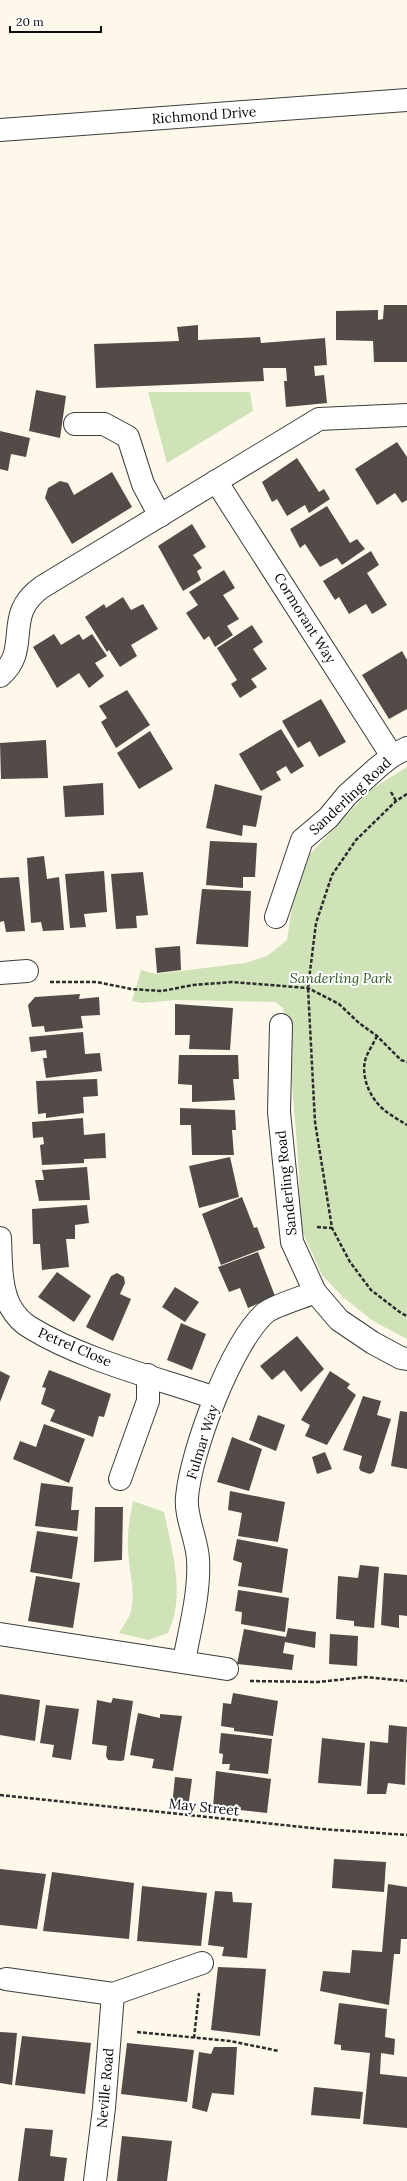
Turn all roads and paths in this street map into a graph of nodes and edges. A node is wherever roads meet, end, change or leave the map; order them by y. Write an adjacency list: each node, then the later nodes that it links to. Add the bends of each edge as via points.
1 (407, 100): 2 (street, Richmond Drive)
2 (0, 130)
3 (407, 415): 5 (street, via 319,419)
4 (75, 424): 6 (street, via 104,424 128,437 143,484)
5 (216, 481): 6 (street); 8 (street, Cormorant Way)
6 (160, 516): 7 (street, via 31,595 18,619 17,648 12,662)
7 (0, 676)
8 (399, 752): 10 (street, Sanderling Road, via 347,795 328,818 302,840)
9 (407, 794): 13 (path, via 396,801 356,840 332,875 316,923)
10 (276, 917)
11 (27, 971): 12 (street); 13 (path, via 52,983 97,982 162,991 232,982)
12 (0, 973)
13 (308, 988): 15 (path, via 339,1004 359,1023); 20 (path, via 315,1122 332,1228 350,1262 371,1290)
14 (281, 1025): 19 (street, Sanderling Road, via 279,1112 292,1242)
15 (378, 1036): 16 (path, via 401,1060); 17 (path, via 366,1056 363,1071 368,1087 374,1100 383,1110)
16 (407, 1062)
17 (407, 1125)
18 (0, 1238): 22 (street, Petrel Close, via 5,1292 18,1317 30,1328 90,1356)
19 (315, 1292): 21 (street, Sanderling Road, via 339,1320 373,1343); 23 (street, Fulmar Way, via 266,1312 238,1348)
20 (407, 1316)
21 (407, 1359)
22 (148, 1375): 23 (street, Petrel Close); 24 (street, via 148,1401)
23 (215, 1398): 26 (street, Fulmar Way, via 193,1462 186,1498 198,1559 196,1596)
24 (120, 1479)
25 (0, 1634): 26 (street)
26 (184, 1661): 27 (street)
27 (227, 1669): 28 (path, via 230,1681 318,1682 365,1677)
28 (407, 1681)
29 (0, 1795): 30 (path, May Street)
30 (407, 1836)
31 (202, 1963): 33 (street); 35 (path)
32 (6, 1979): 33 (street)
33 (113, 1994): 34 (street, Neville Road)
34 (110, 2029): 35 (path); 37 (street, Neville Road)
35 (194, 2038): 36 (path, via 230,2041)
36 (279, 2051)
37 (95, 2181)

